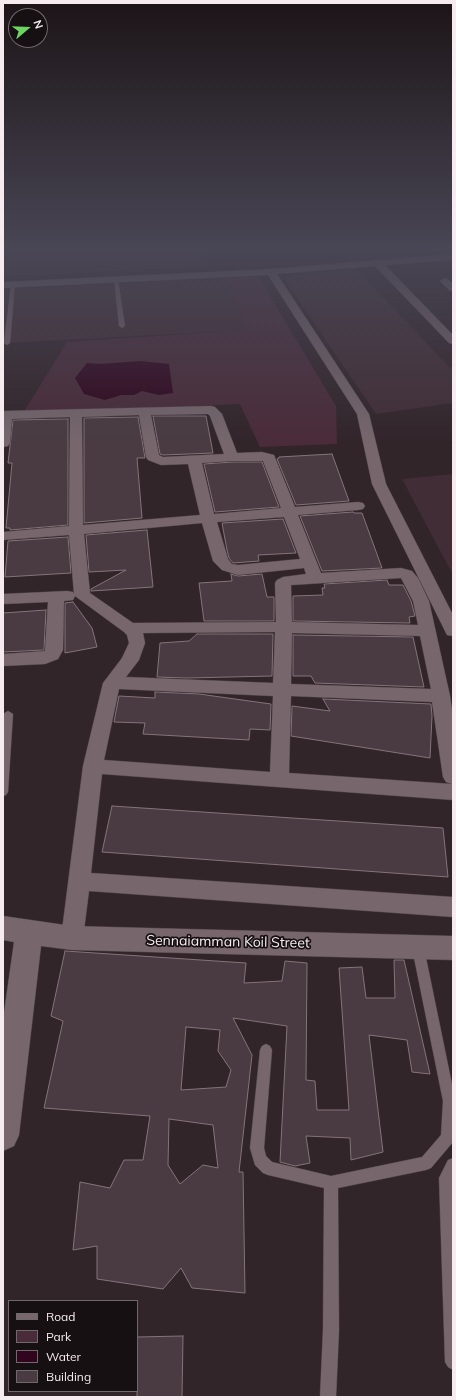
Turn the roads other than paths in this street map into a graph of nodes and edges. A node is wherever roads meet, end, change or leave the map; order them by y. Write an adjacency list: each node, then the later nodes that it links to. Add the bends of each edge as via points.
1 (8, 313): 7 (lane)
2 (120, 313): 5 (lane)
3 (298, 313): 27 (street, via 363,414 379,484)
4 (426, 313): 6 (street)
5 (122, 326)
6 (453, 341)
7 (7, 343)
8 (144, 411): 9 (street); 12 (street, via 211,410 216,414); 13 (street, via 153,457 161,461)
9 (76, 413): 10 (street); 17 (street)
10 (5, 415): 11 (street)
11 (3, 443)
12 (232, 457): 13 (street); 15 (street, via 269,458)
13 (194, 460): 16 (street)
14 (358, 506): 15 (street)
15 (290, 512): 16 (street); 19 (street)
16 (208, 518): 17 (street); 19 (street, via 221,561 227,567 238,570)
17 (76, 529): 18 (street); 21 (street)
18 (3, 536)
19 (313, 571): 24 (street, via 283,583); 26 (street, via 406,574 421,601)
20 (3, 591): 21 (street)
21 (81, 591): 22 (street); 25 (street)
22 (56, 597): 23 (street); 28 (street, via 52,655 45,658)
23 (3, 599)
24 (284, 627): 25 (street); 26 (street); 30 (street)
25 (130, 628): 29 (street, via 135,634 135,650)
26 (428, 631): 31 (street)
27 (453, 631)
28 (3, 660)
29 (112, 683): 30 (street); 33 (street)
30 (281, 690): 31 (street); 35 (street)
31 (441, 696): 34 (street)
32 (8, 714): 36 (lane)
33 (93, 766): 35 (street); 38 (street)
34 (453, 777)
35 (279, 780): 37 (street)
36 (3, 792)
37 (453, 792)
38 (79, 881): 39 (street); 41 (street)
39 (453, 907)
40 (16, 930): 41 (street, Sennaiamman Koil Street); 45 (street)
41 (72, 938): 42 (street, Sennaiamman Koil Street)
42 (418, 947): 43 (street, Sennaiamman Koil Street); 47 (lane, via 449,1101 448,1138 426,1163)
43 (453, 948)
44 (266, 1050): 47 (lane, via 258,1148 260,1160 268,1168)
45 (3, 1135)
46 (453, 1165): 48 (lane, via 446,1178)
47 (331, 1183): 49 (lane, via 331,1330)
48 (453, 1362)
49 (328, 1397)

